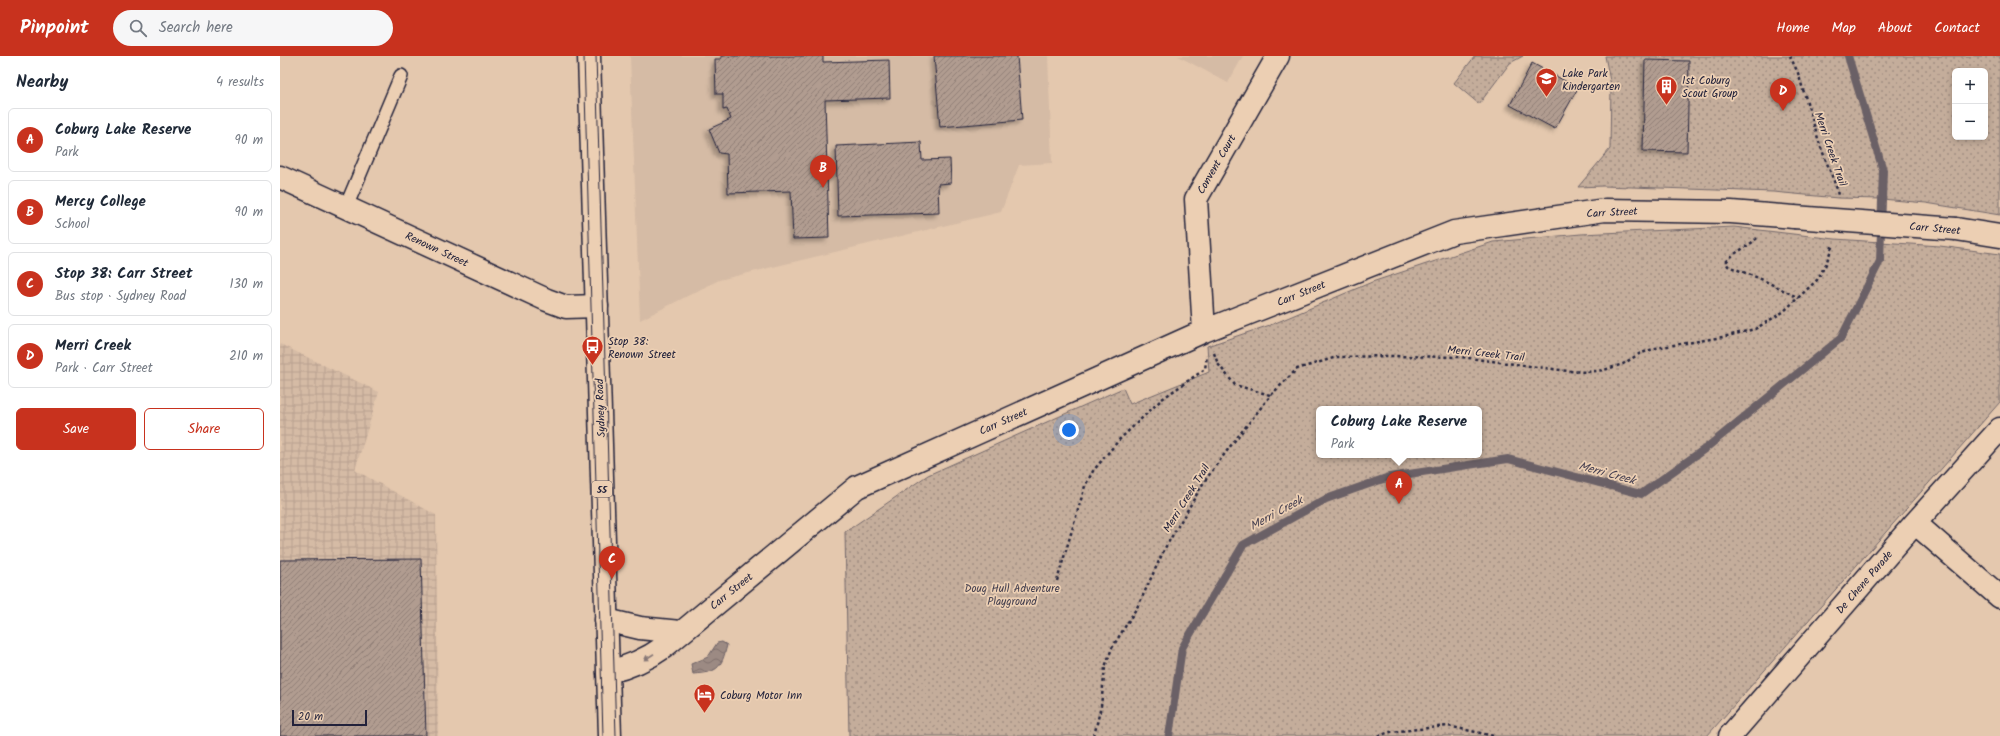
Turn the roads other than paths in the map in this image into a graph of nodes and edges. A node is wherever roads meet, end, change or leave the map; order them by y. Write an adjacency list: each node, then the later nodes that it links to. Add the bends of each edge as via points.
1 (590, 56): 7 (main road, Sydney Road / 55)
2 (1278, 56): 8 (main road, Convent Court, via 1196,199)
3 (401, 76): 5 (lane)
4 (280, 177): 5 (main road, Renown Street)
5 (346, 207): 7 (main road, Renown Street, via 547,300 566,307)
6 (2000, 236): 8 (main road, Carr Street, bridge, via 1956,229 1785,216 1605,210 1454,232)
7 (597, 306): 12 (main road, Sydney Road / 55)
8 (1207, 337): 13 (main road, Carr Street, via 857,487)
9 (2000, 429): 10 (main road, De Chene Parade)
10 (1915, 523): 11 (main road); 16 (main road, De Chene Parade)
11 (2000, 597)
12 (606, 620): 13 (main road, via 640,628); 14 (main road, Sydney Road / 55)
13 (680, 632): 14 (main road, Carr Street, one-way to 14, via 648,659)
14 (608, 672): 15 (main road, Sydney Road / 55)
15 (610, 736)
16 (1730, 736)

